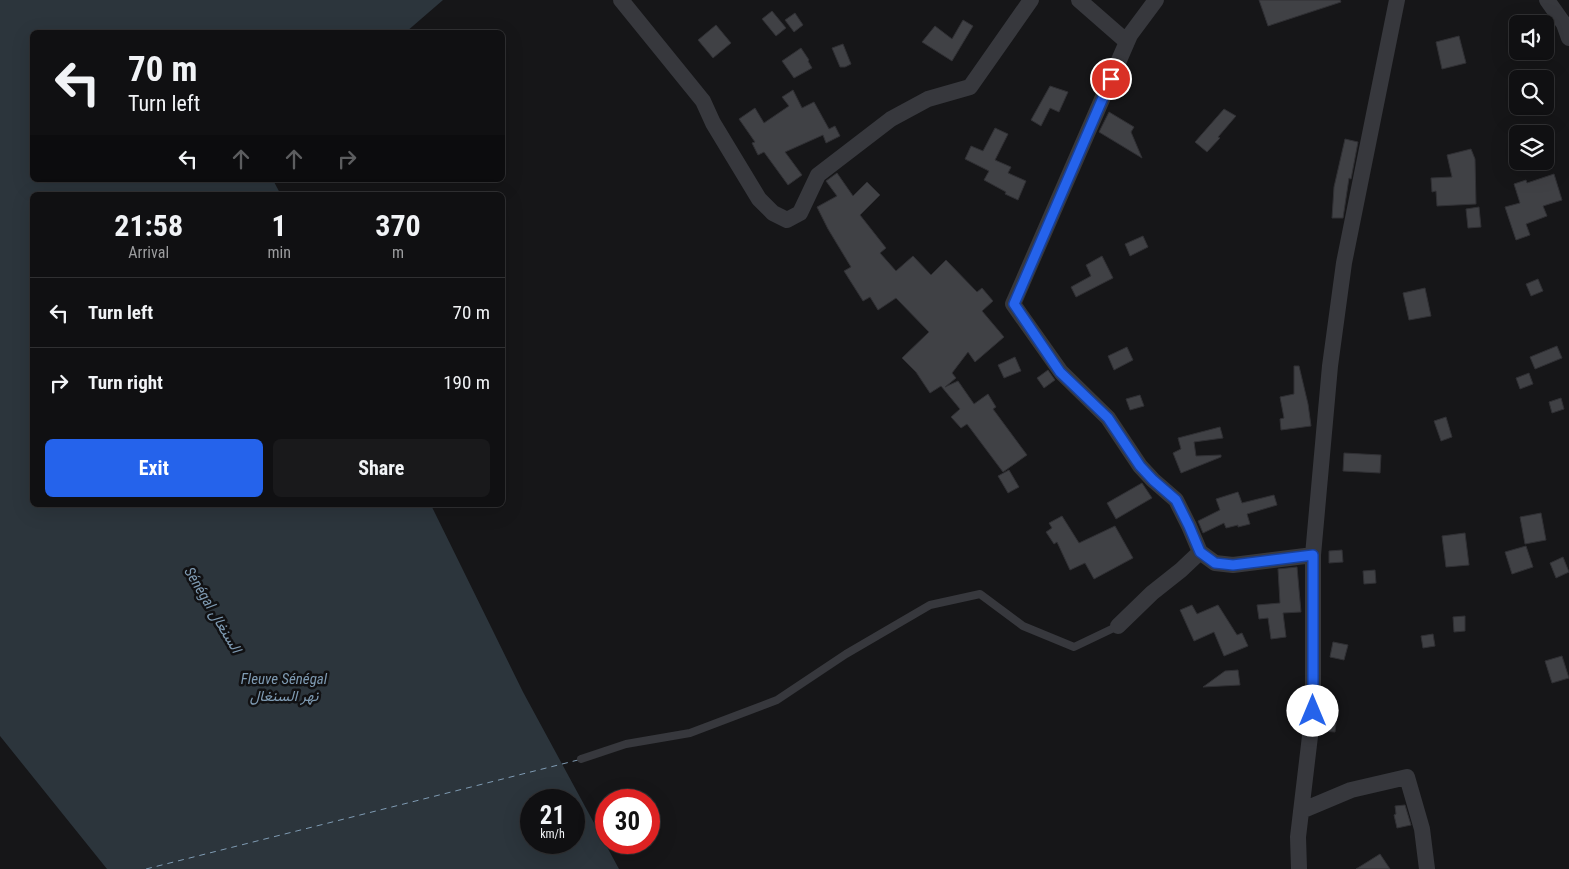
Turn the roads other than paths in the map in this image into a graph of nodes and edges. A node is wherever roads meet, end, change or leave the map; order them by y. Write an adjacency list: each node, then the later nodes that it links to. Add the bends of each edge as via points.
1 (620, 0): 2 (street, via 703,101 759,199 773,213 787,220 800,214 818,175 891,119 928,99 970,87)
2 (1031, 0)
3 (1079, 0): 8 (street)
4 (1156, 0): 8 (street)
5 (1397, 0): 10 (street, via 1344,263 1330,366)
6 (1547, 0): 7 (street, via 1564,24)
7 (1569, 38)
8 (1127, 42): 9 (street, via 1014,304 1060,372 1108,418 1140,466 1176,500)
9 (1200, 552): 10 (street, via 1215,563 1233,565); 11 (street)
10 (1313, 555): 13 (street, via 1313,711)
11 (1118, 626): 12 (lane, via 1074,647 1023,626 980,594 930,605 846,654 777,700 690,733 626,744)
12 (581, 759)
13 (1301, 811): 14 (street); 15 (street, via 1351,790 1407,777 1422,829)
14 (1299, 869)
15 (1427, 869)

